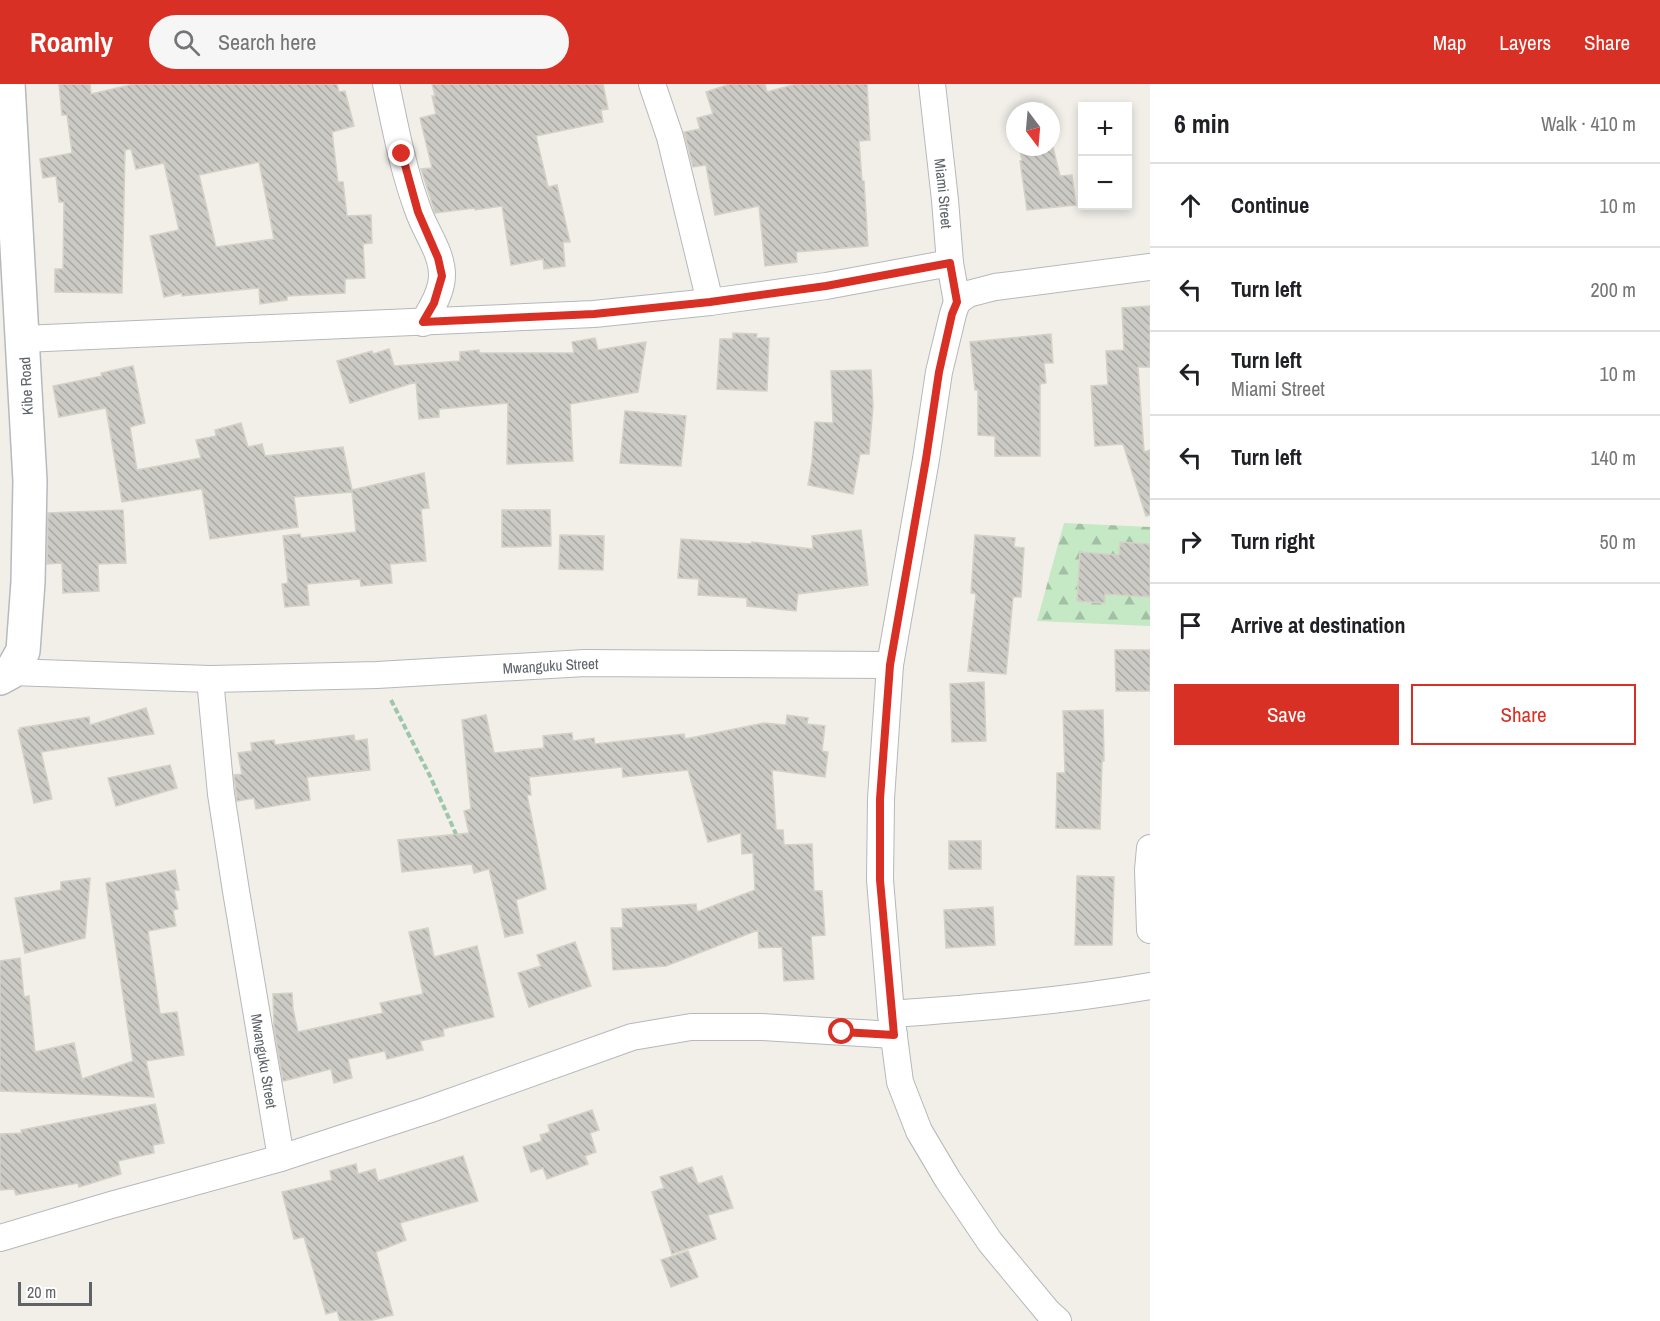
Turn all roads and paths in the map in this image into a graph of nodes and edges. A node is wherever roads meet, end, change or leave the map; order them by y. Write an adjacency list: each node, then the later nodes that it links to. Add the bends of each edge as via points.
1 (8, 84): 5 (street, Kibe Road)
2 (386, 84): 10 (street, via 410,188 442,276)
3 (652, 84): 8 (street, via 670,137)
4 (932, 84): 6 (street, Miami Street)
5 (8, 231): 11 (street, Kibe Road)
6 (950, 263): 8 (street); 9 (street, Miami Street)
7 (1150, 267): 9 (street, via 995,287 968,294)
8 (710, 302): 10 (street, via 594,314)
9 (957, 302): 12 (street, via 939,372)
10 (423, 322): 11 (street)
11 (23, 339): 13 (street, Kibe Road, via 30,481 28,582 23,651)
12 (890, 665): 14 (street, Mwanguku Street, via 585,663); 20 (street, via 880,799 880,880)
13 (5, 675): 15 (street, Mwanguku Street)
14 (377, 675): 15 (street, Mwanguku Street); 16 (path)
15 (210, 679): 21 (street, Mwanguku Street, via 221,794)
16 (456, 834)
17 (1150, 848): 18 (street)
18 (1150, 930)
19 (1150, 986): 20 (street, via 974,1009)
20 (893, 1025): 21 (street, via 691,1027 632,1037); 23 (street, via 900,1082 919,1131 990,1242)
21 (281, 1158): 22 (street)
22 (0, 1238)
23 (1058, 1321)

